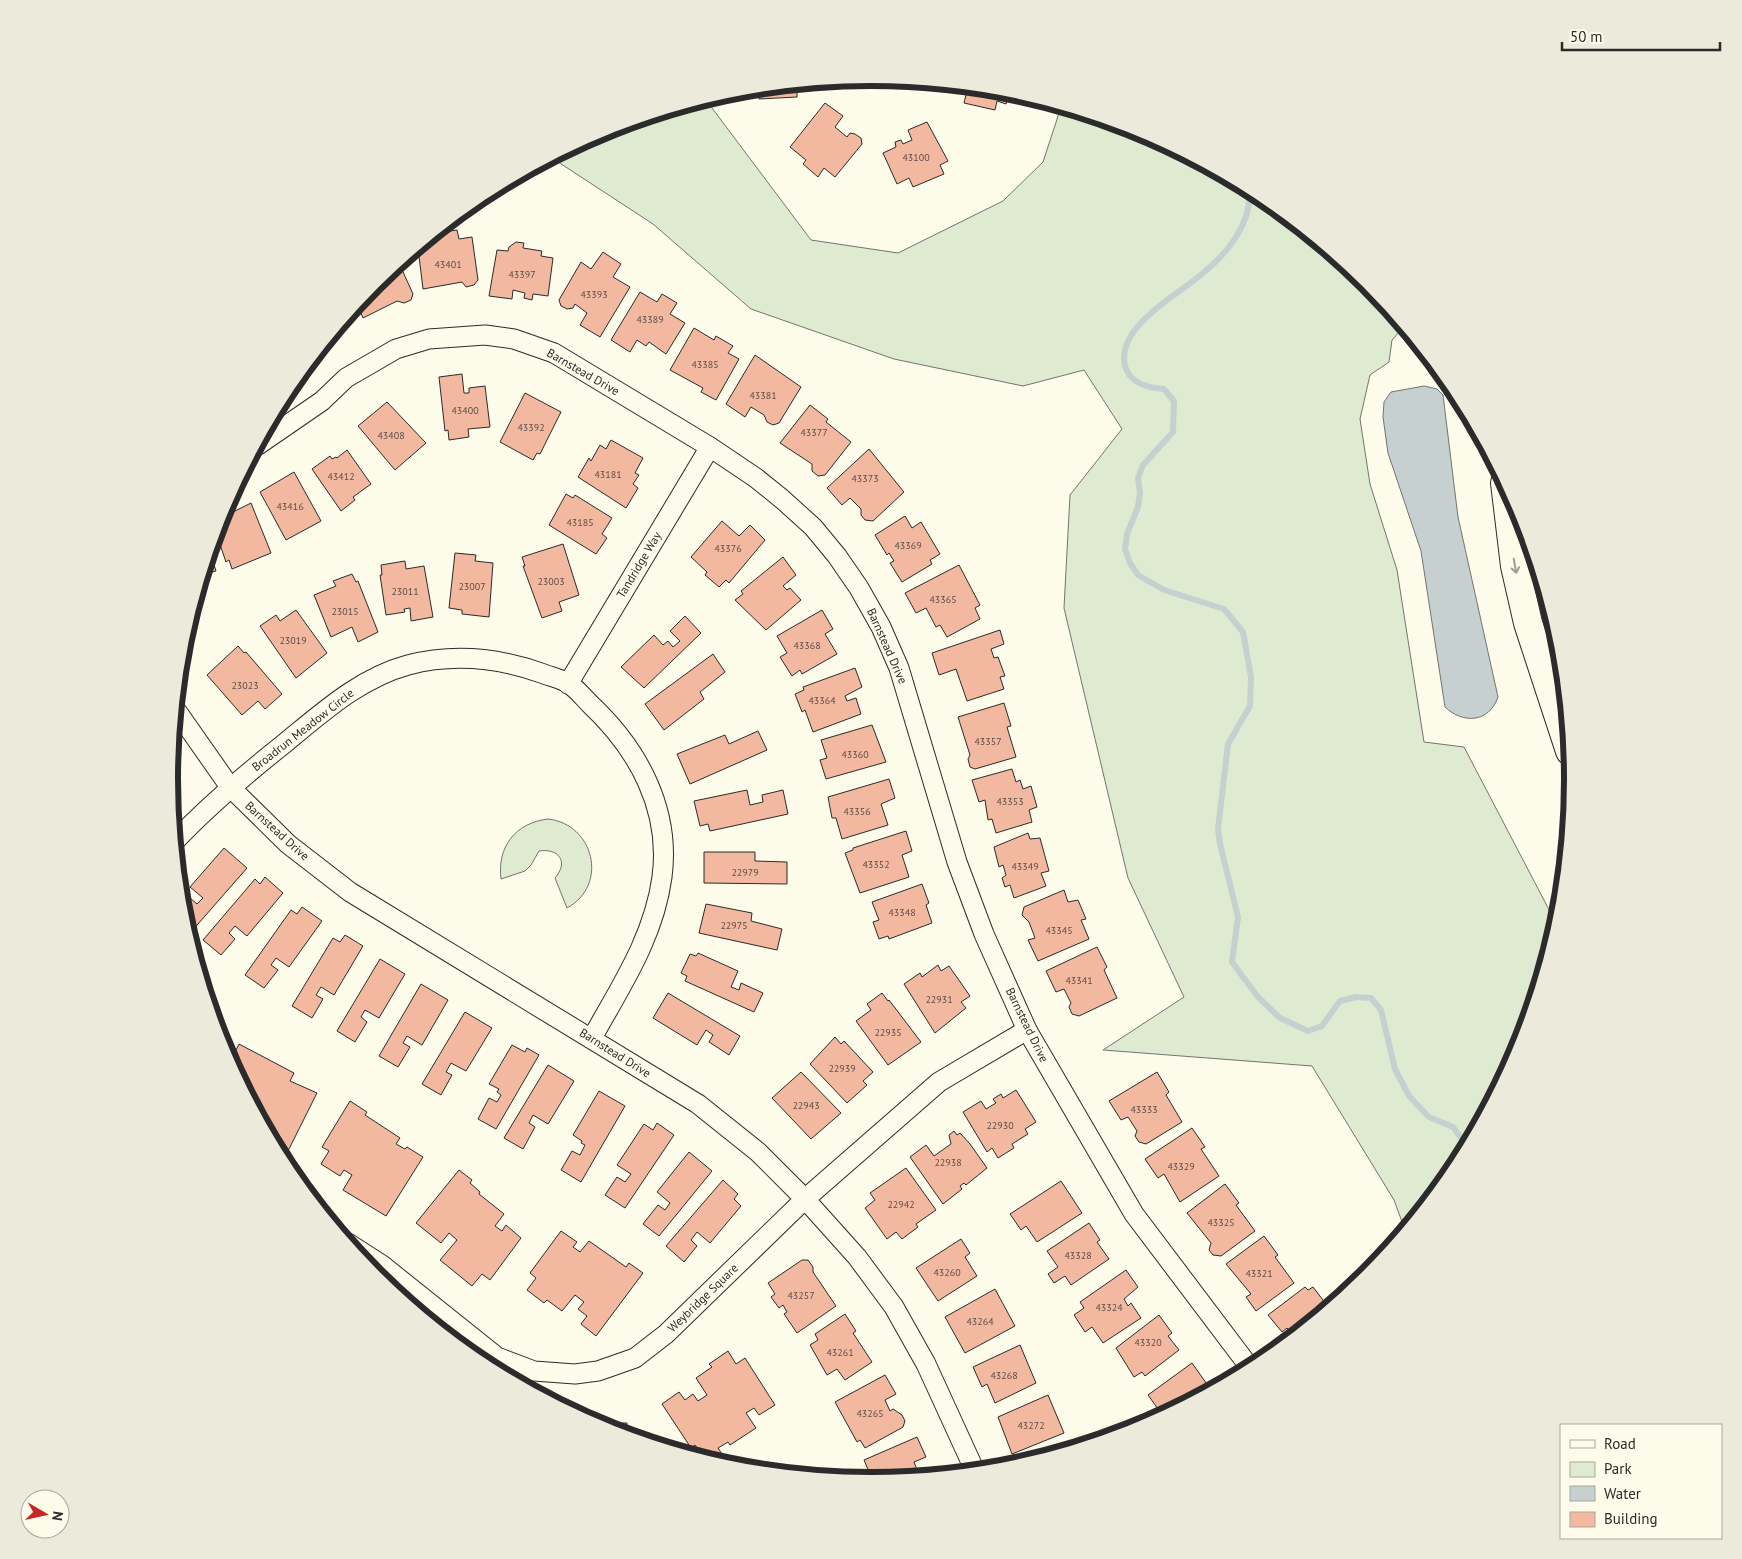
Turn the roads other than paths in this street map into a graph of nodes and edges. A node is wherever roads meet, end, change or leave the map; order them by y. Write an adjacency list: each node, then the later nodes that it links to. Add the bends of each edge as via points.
1 (278, 422): 2 (street, Barnstead Drive, via 322,401 346,378 396,350 429,339 485,336 514,339 554,353)
2 (710, 447): 4 (street, Tandridge Way); 9 (street, Barnstead Drive, via 756,478 813,527 859,588 881,627 899,668 957,862 984,934)
3 (1508, 507): 6 (main road, one-way to 6, via 1515,566 1528,623)
4 (568, 684): 7 (street, Broadrun Meadow Circle, via 492,659 463,658 408,665 370,680 342,697); 10 (street, Broadrun Meadow Circle, via 618,731 642,768 657,806 663,838 663,875 656,912 643,948)
5 (181, 717): 7 (street, Barnstead Drive)
6 (1562, 727)
7 (230, 787): 8 (street, Broadrun Meadow Circle); 10 (street, Barnstead Drive, via 288,844 350,892)
8 (180, 836)
9 (1027, 1030): 11 (street, Weybridge Square, via 939,1082); 13 (street, Barnstead Drive, via 1134,1214)
10 (592, 1038): 11 (street, Barnstead Drive, via 698,1104 758,1152)
11 (805, 1199): 12 (street, Weybridge Square, via 666,1334 635,1358 598,1371 575,1374 534,1371 497,1357); 14 (street, Barnstead Drive, via 857,1257 894,1307 930,1372)
12 (367, 1256)
13 (1246, 1362)
14 (972, 1465)

